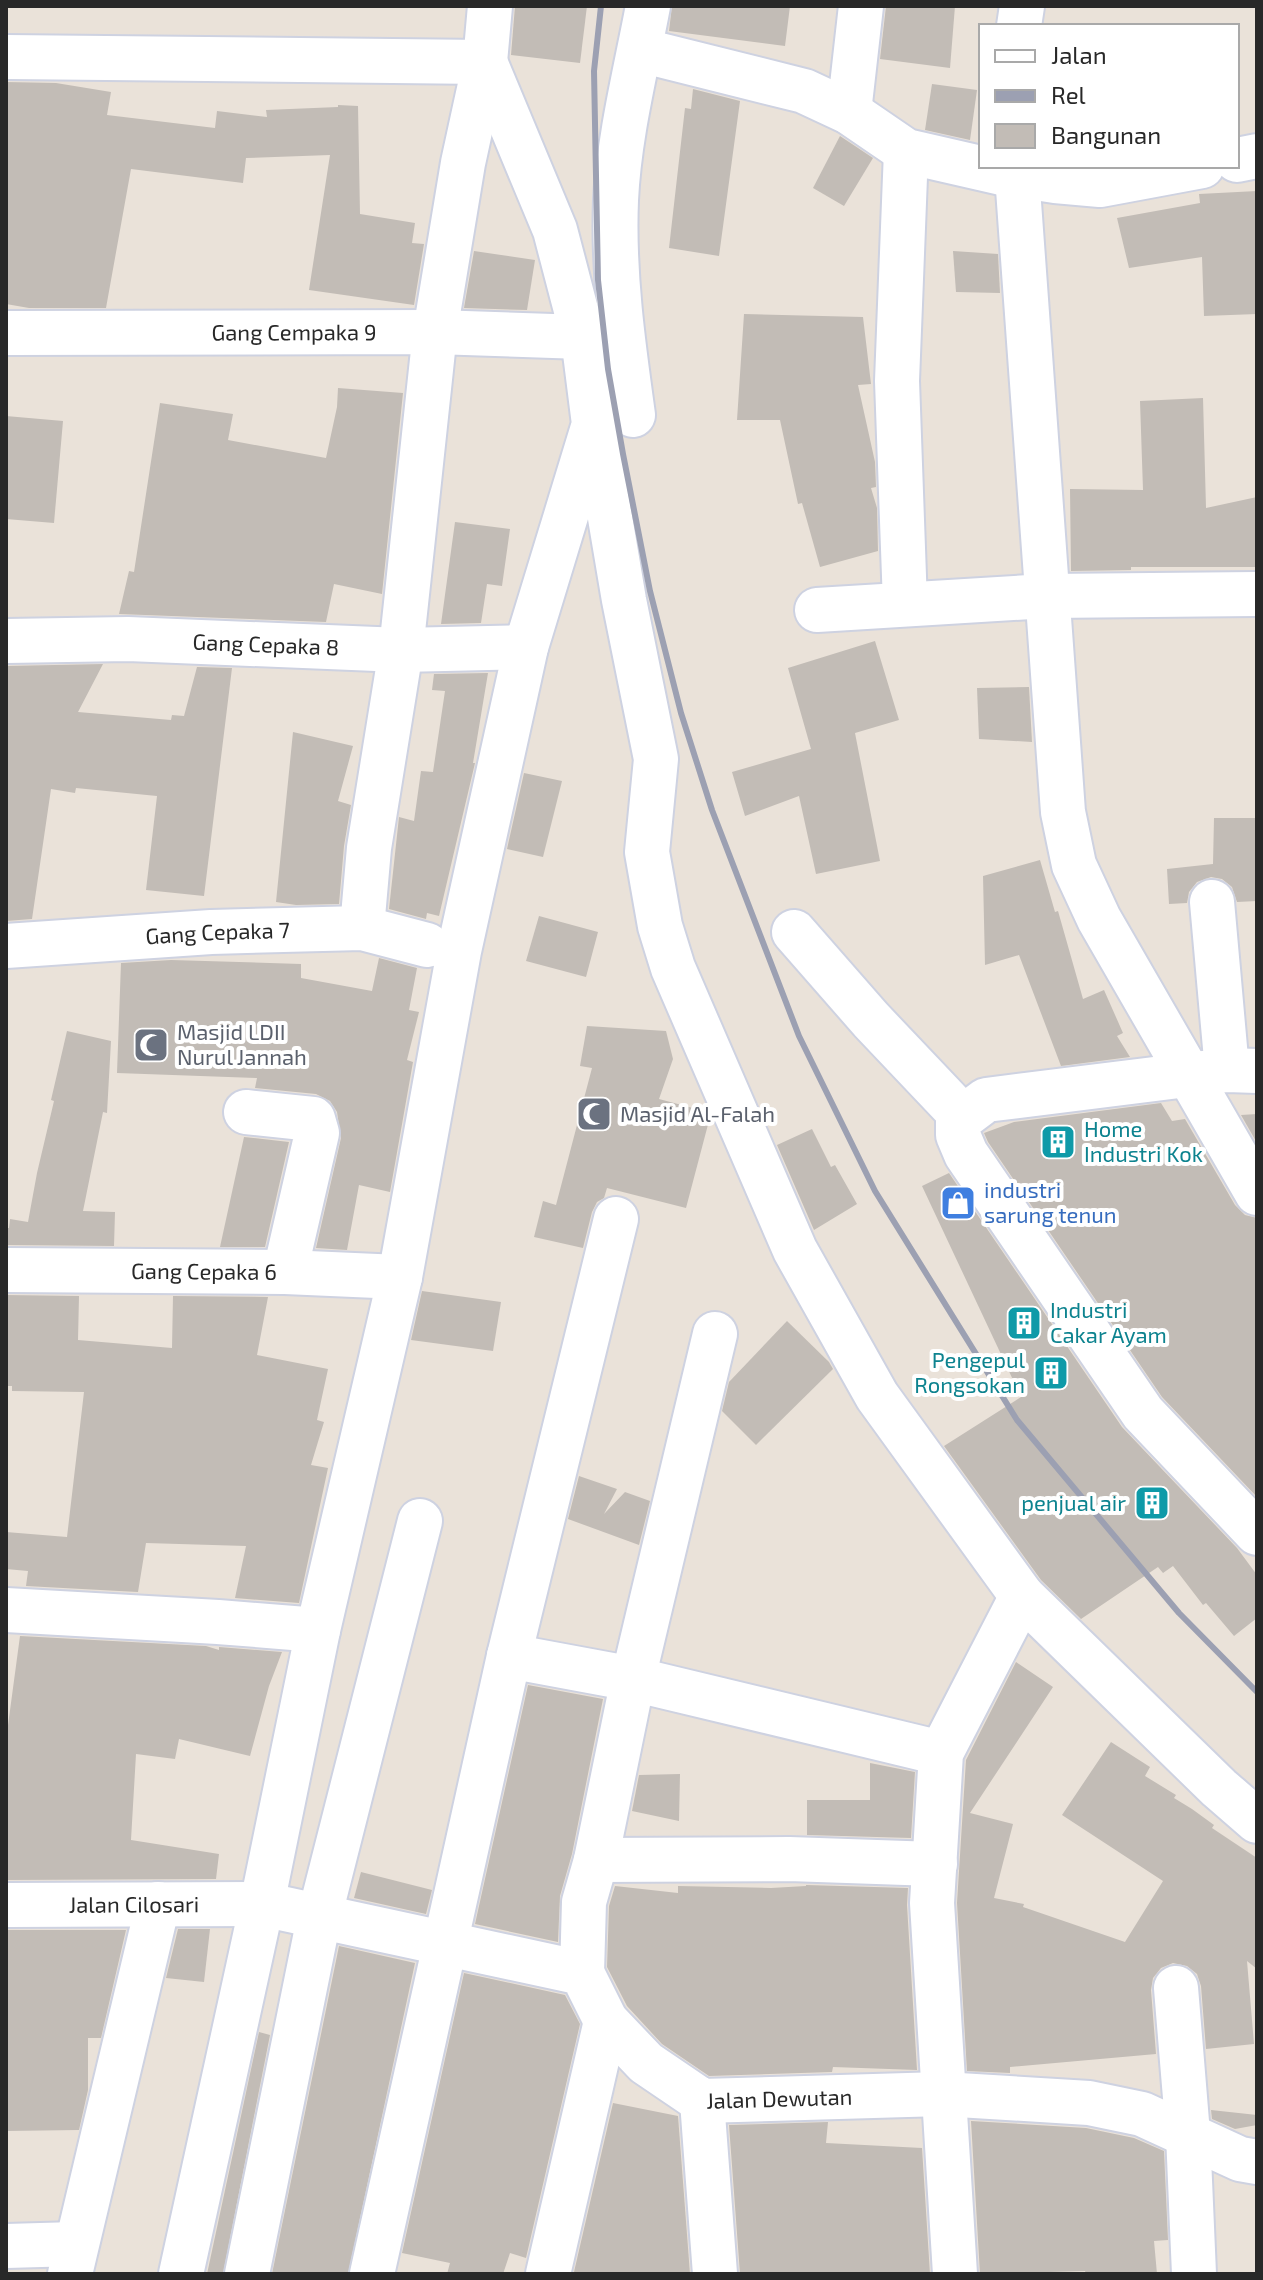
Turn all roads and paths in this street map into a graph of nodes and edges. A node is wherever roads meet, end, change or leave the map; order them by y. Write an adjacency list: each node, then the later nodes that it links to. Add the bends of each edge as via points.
1 (490, 6): 6 (street)
2 (648, 6): 4 (street)
3 (861, 6): 7 (street)
4 (640, 50): 7 (street, via 804,91); 15 (street, via 616,199 625,360)
5 (6, 57): 6 (street)
6 (485, 62): 12 (street); 14 (street, via 555,230)
7 (849, 112): 8 (street)
8 (906, 151): 9 (street); 18 (street, via 897,381)
9 (979, 165)
10 (1191, 168): 11 (street, via 1100,185)
11 (1008, 171): 17 (street)
12 (435, 332): 13 (street, Gang Cempaka 9); 14 (street, Gang Cempaka 9); 22 (street)
13 (6, 333)
14 (583, 337): 15 (street)
15 (614, 420): 21 (street); 39 (street, via 624,600 656,759 647,852 673,968 795,1250 877,1396)
16 (1257, 594): 17 (street)
17 (1047, 596): 18 (street); 28 (street, via 1063,812 1074,865 1099,919)
18 (905, 604): 19 (street)
19 (817, 610)
20 (6, 641): 22 (street, Gang Cepaka 8, via 128,639)
21 (526, 647): 22 (street, Gang Cepaka 8); 35 (street, via 459,951)
22 (401, 650): 24 (street, via 369,848)
23 (1212, 902): 28 (street)
24 (362, 928): 26 (street, Gang Cepaka 7); 27 (street, Gang Cepaka 7)
25 (794, 932): 30 (street)
26 (427, 945)
27 (6, 946)
28 (1225, 1072): 30 (street, via 986,1100); 31 (street)
29 (246, 1112): 34 (street, via 313,1119 317,1125)
30 (963, 1117): 38 (street, via 958,1135 966,1154 1143,1413)
31 (1257, 1193)
32 (616, 1219): 42 (street)
33 (6, 1270): 34 (street, Gang Cepaka 6)
34 (285, 1272): 35 (street, Gang Cepaka 6)
35 (400, 1277): 41 (street)
36 (715, 1334): 43 (street)
37 (420, 1521): 51 (street)
38 (1257, 1533)
39 (1022, 1596): 44 (street); 45 (street)
40 (6, 1610): 41 (street)
41 (318, 1630): 49 (street)
42 (509, 1656): 43 (street); 52 (street)
43 (633, 1679): 44 (street); 46 (street)
44 (941, 1753): 47 (street)
45 (1257, 1821)
46 (596, 1860): 47 (street); 53 (street, via 584,1902)
47 (935, 1864): 56 (street, via 932,1903)
48 (158, 1904): 49 (street, Jalan Cilosari); 50 (street, Jalan Cilosari); 61 (street)
49 (262, 1904): 51 (street); 62 (street)
50 (6, 1905)
51 (319, 1918): 52 (street); 63 (street)
52 (445, 1944): 53 (street); 64 (street)
53 (582, 1973): 55 (street, Jalan Dewutan)
54 (1176, 1988): 58 (street)
55 (606, 2021): 57 (street, Jalan Dewutan, via 646,2063); 65 (street)
56 (942, 2094): 57 (street, Jalan Dewutan); 58 (street, Jalan Dewutan, via 1089,2103 1142,2114); 67 (street)
57 (702, 2101): 66 (street)
58 (1188, 2134): 59 (street, Jalan Dewutan); 68 (street)
59 (1257, 2162)
60 (6, 2246): 61 (street)
61 (73, 2259)
62 (181, 2274)
63 (247, 2274)
64 (372, 2274)
65 (548, 2274)
66 (715, 2274)
67 (955, 2274)
68 (1194, 2274)

